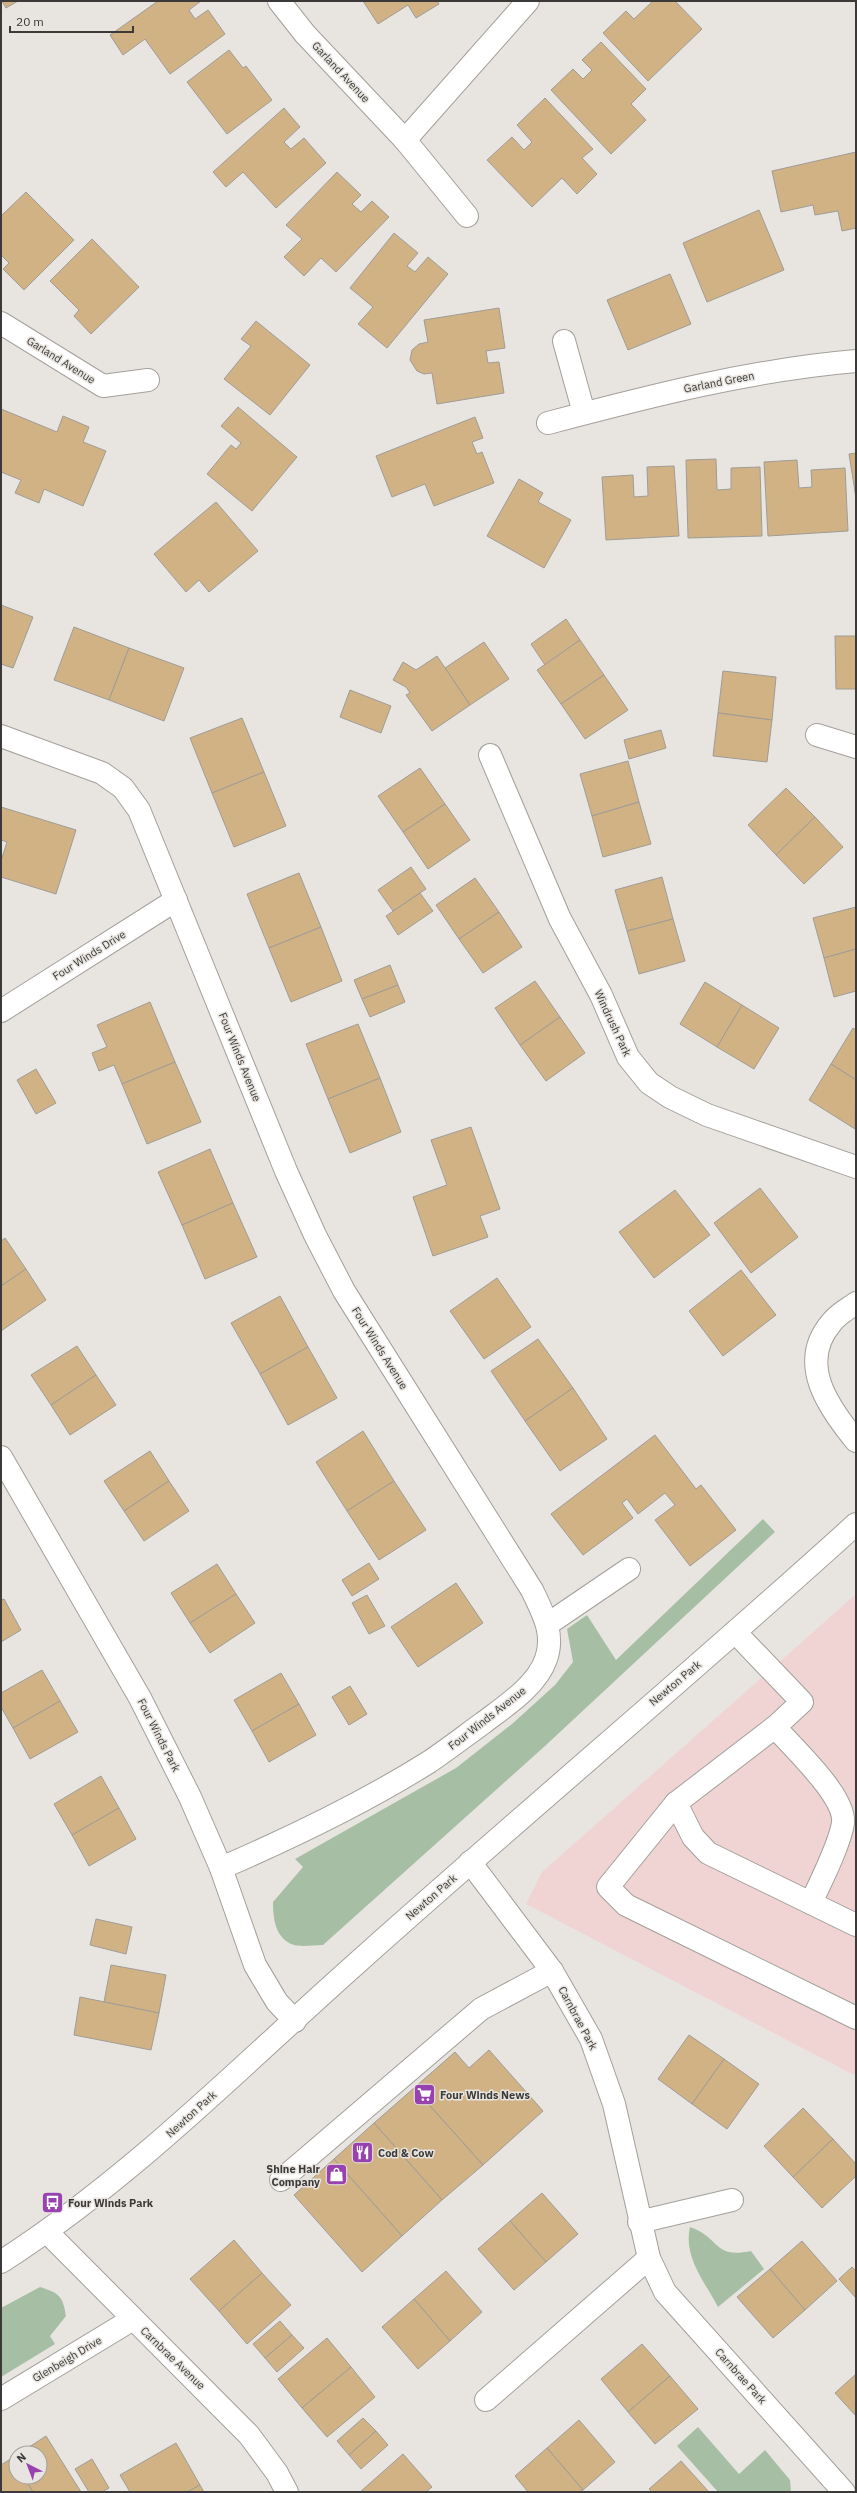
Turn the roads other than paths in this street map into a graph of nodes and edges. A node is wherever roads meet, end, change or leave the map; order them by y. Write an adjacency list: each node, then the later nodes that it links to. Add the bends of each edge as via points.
1 (279, 1): 3 (street, Garland Avenue, via 305,34)
2 (528, 1): 3 (street)
3 (405, 140): 4 (street, Garland Avenue)
4 (467, 216)
5 (1, 323): 8 (street, Garland Avenue, via 103,386)
6 (564, 341): 9 (street)
7 (856, 361): 9 (street, Garland Green, via 808,365 708,383)
8 (148, 380)
9 (584, 413): 10 (street, Garland Green)
10 (548, 423)
11 (817, 735): 13 (street)
12 (1, 736): 15 (street, Four Winds Avenue, via 102,773 123,788 139,810)
13 (856, 747)
14 (490, 755): 17 (street, Windrush Park, via 560,919 600,994 628,1057 649,1083 670,1097 707,1115)
15 (176, 900): 16 (street, Four Winds Drive); 23 (street, Four Winds Avenue, via 286,1171 315,1235 352,1303 532,1590)
16 (1, 1011)
17 (856, 1167)
18 (856, 1303): 19 (street, via 832,1322 820,1342 816,1364 821,1389 834,1415)
19 (856, 1441)
20 (1, 1457): 28 (street, Four Winds Park, via 140,1698 190,1797)
21 (856, 1524): 24 (street, Newton Park)
22 (629, 1569): 23 (street)
23 (548, 1624): 28 (street, Four Winds Avenue, via 550,1644 546,1661 532,1682 501,1709 430,1762 364,1801 293,1837)
24 (735, 1632): 25 (street, via 802,1702); 27 (street, Newton Park)
25 (775, 1727): 26 (street); 29 (street, via 834,1793 843,1822)
26 (676, 1803): 29 (street, via 693,1837 708,1853); 32 (street, via 608,1887 626,1905)
27 (470, 1862): 31 (street, Carnbrae Park); 33 (street, Newton Park)
28 (221, 1868): 33 (street, Four Winds Park, via 255,1965 272,1995)
29 (811, 1903): 30 (street)
30 (856, 1925)
31 (552, 1971): 34 (street, via 480,2009); 36 (street, Carnbrae Park, via 591,2039 612,2097)
32 (856, 2018)
33 (295, 2021): 37 (street, Newton Park, via 149,2152)
34 (281, 2180)
35 (732, 2200): 36 (street)
36 (639, 2222): 38 (street, Carnbrae Park)
37 (47, 2232): 39 (street, Newton Park); 40 (street, Carnbrae Avenue)
38 (649, 2258): 42 (street); 43 (street, Carnbrae Park, via 665,2292)
39 (1, 2262)
40 (133, 2319): 41 (street, Glenbeigh Drive); 44 (street, Carnbrae Avenue, via 249,2435)
41 (1, 2399)
42 (486, 2400)
43 (840, 2491)
44 (287, 2492)

